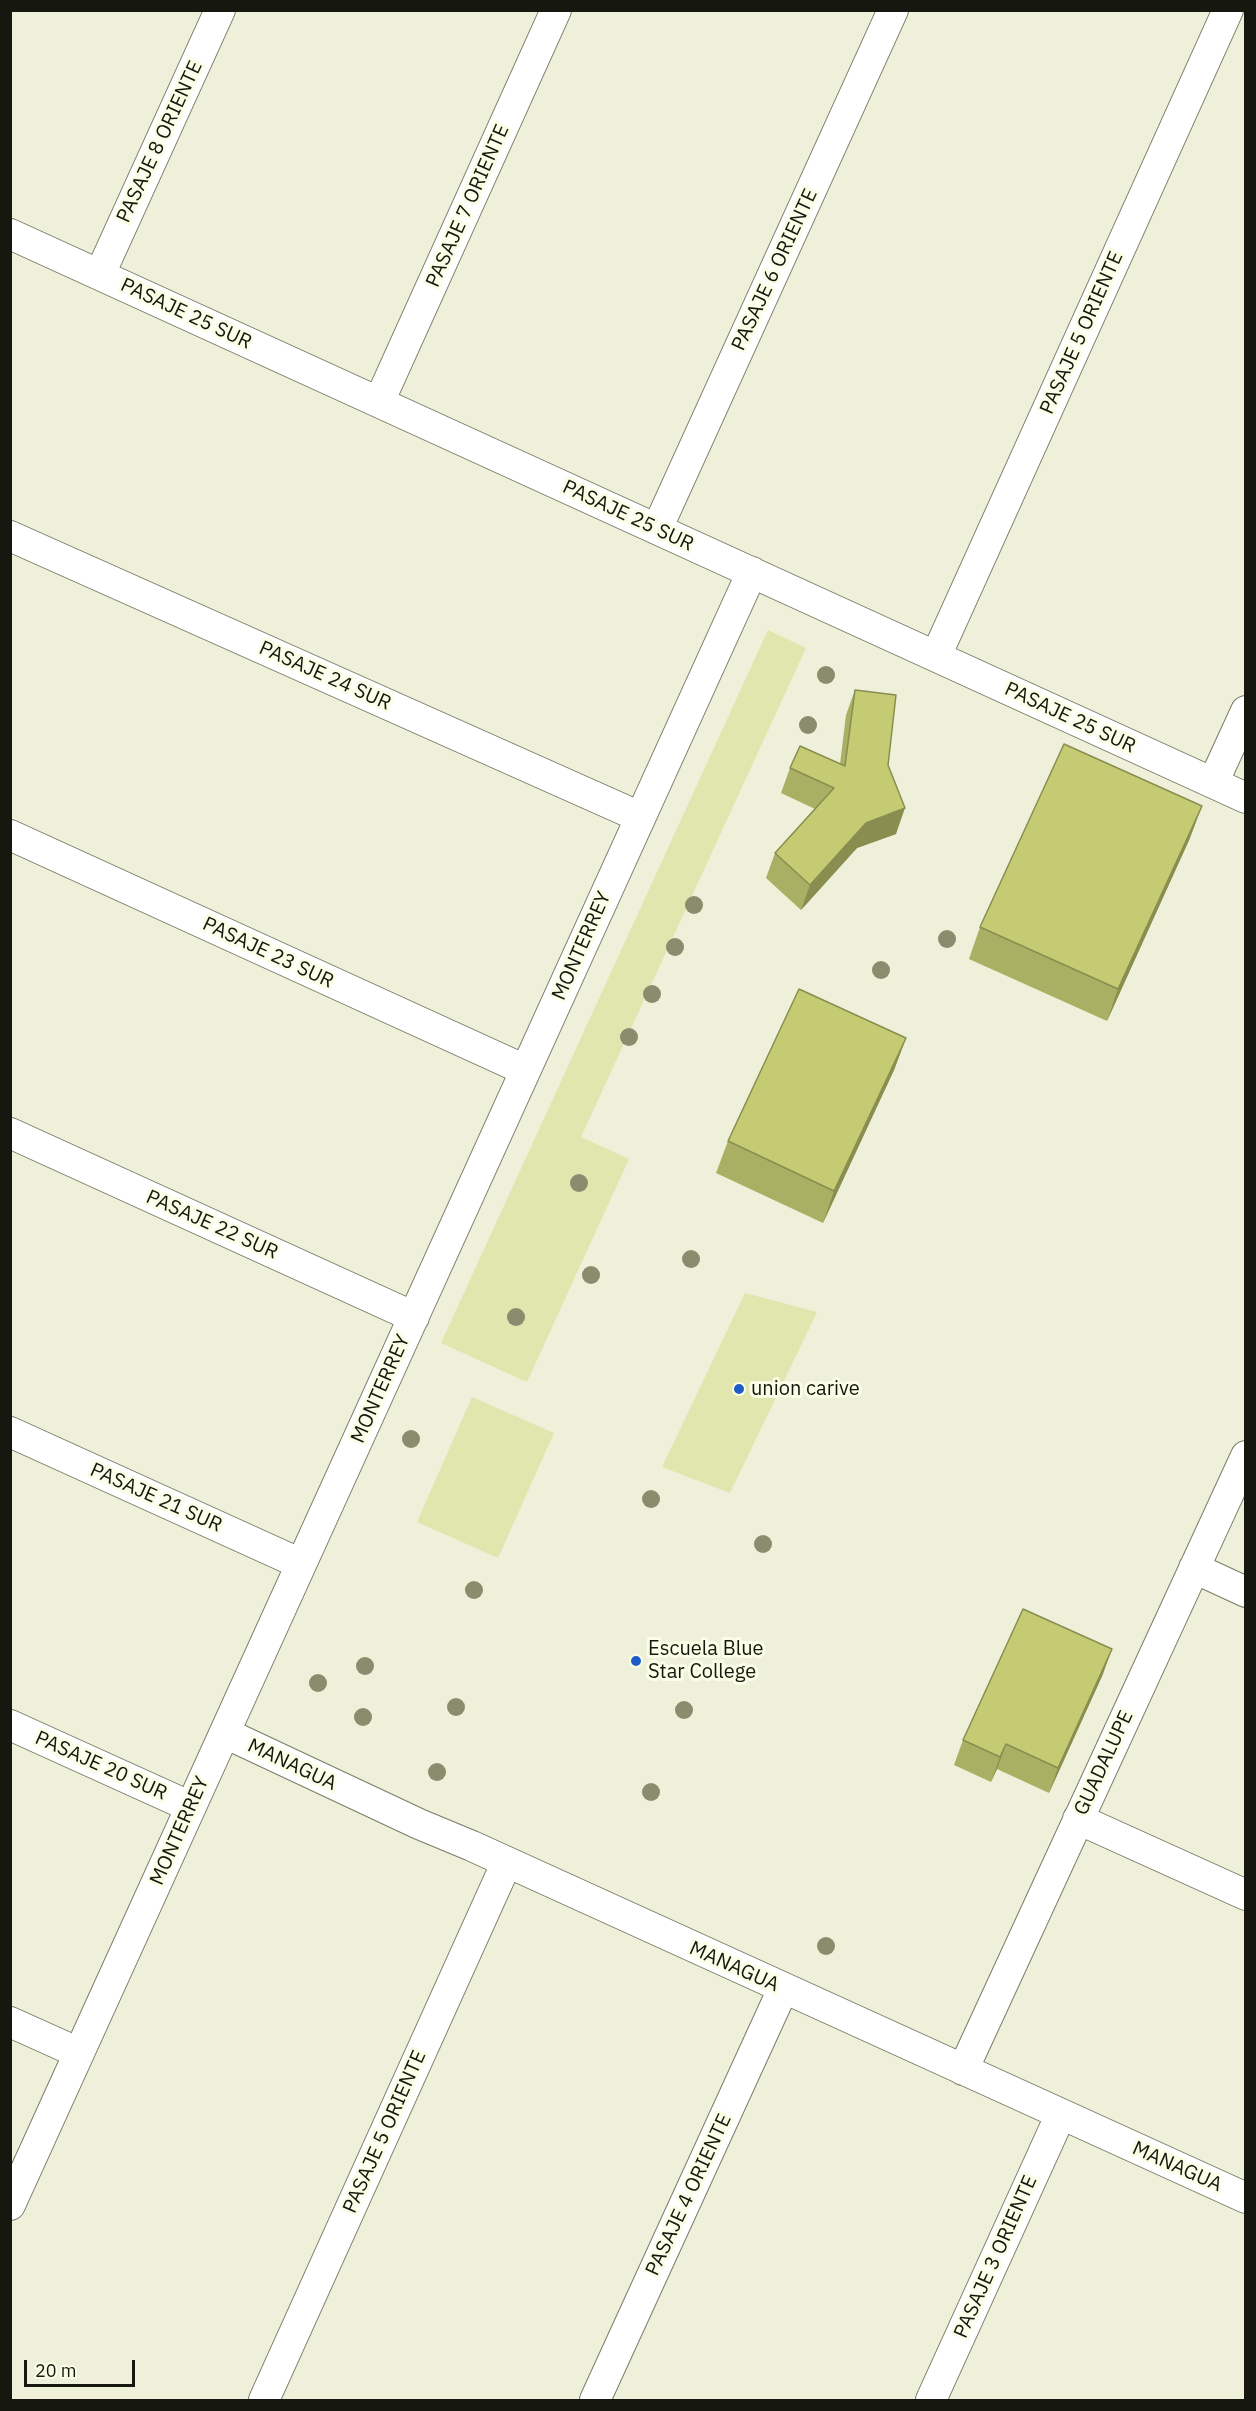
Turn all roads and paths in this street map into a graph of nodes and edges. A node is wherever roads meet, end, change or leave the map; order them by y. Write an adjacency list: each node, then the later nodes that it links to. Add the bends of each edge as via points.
1 (220, 10): 6 (street, PASAJE 8 ORIENTE)
2 (556, 10): 7 (street, PASAJE 7 ORIENTE)
3 (893, 10): 8 (street, PASAJE 6 ORIENTE)
4 (1228, 10): 11 (street, PASAJE 5 ORIENTE)
5 (10, 234): 6 (street, PASAJE 25 SUR)
6 (100, 274): 7 (street, PASAJE 25 SUR)
7 (379, 402): 8 (street, PASAJE 25 SUR)
8 (657, 529): 10 (street, PASAJE 25 SUR)
9 (10, 536): 15 (street, PASAJE 24 SUR)
10 (752, 572): 11 (street, PASAJE 25 SUR); 15 (street, MONTERREY)
11 (936, 656): 13 (street, PASAJE 25 SUR)
12 (1245, 711): 13 (street)
13 (1213, 783): 14 (street, PASAJE 25 SUR)
14 (1245, 798)
15 (640, 817): 17 (street, MONTERREY)
16 (10, 835): 17 (street, PASAJE 23 SUR)
17 (525, 1070): 19 (street, MONTERREY)
18 (10, 1133): 19 (street, PASAJE 22 SUR)
19 (414, 1317): 22 (street, MONTERREY)
20 (10, 1432): 22 (street, PASAJE 21 SUR)
21 (1245, 1456): 23 (street, GUADALUPE)
22 (301, 1564): 26 (street, MONTERREY)
23 (1194, 1568): 24 (street); 28 (street, GUADALUPE)
24 (1245, 1592)
25 (10, 1725): 27 (street, PASAJE 20 SUR)
26 (225, 1733): 27 (street, MONTERREY); 29 (street, MANAGUA)
27 (191, 1807): 33 (street, MONTERREY)
28 (1078, 1819): 30 (street); 34 (street, GUADALUPE)
29 (506, 1864): 31 (street, MANAGUA); 38 (street, PASAJE 5 ORIENTE)
30 (1245, 1895)
31 (783, 1989): 34 (street, MANAGUA); 39 (street, PASAJE 4 ORIENTE)
32 (10, 2022): 33 (street)
33 (79, 2053): 37 (street, MONTERREY)
34 (963, 2070): 35 (street, MANAGUA)
35 (1061, 2115): 36 (street, MANAGUA); 40 (street, PASAJE 3 ORIENTE)
36 (1245, 2198)
37 (10, 2205)
38 (264, 2400)
39 (595, 2400)
40 (931, 2400)

